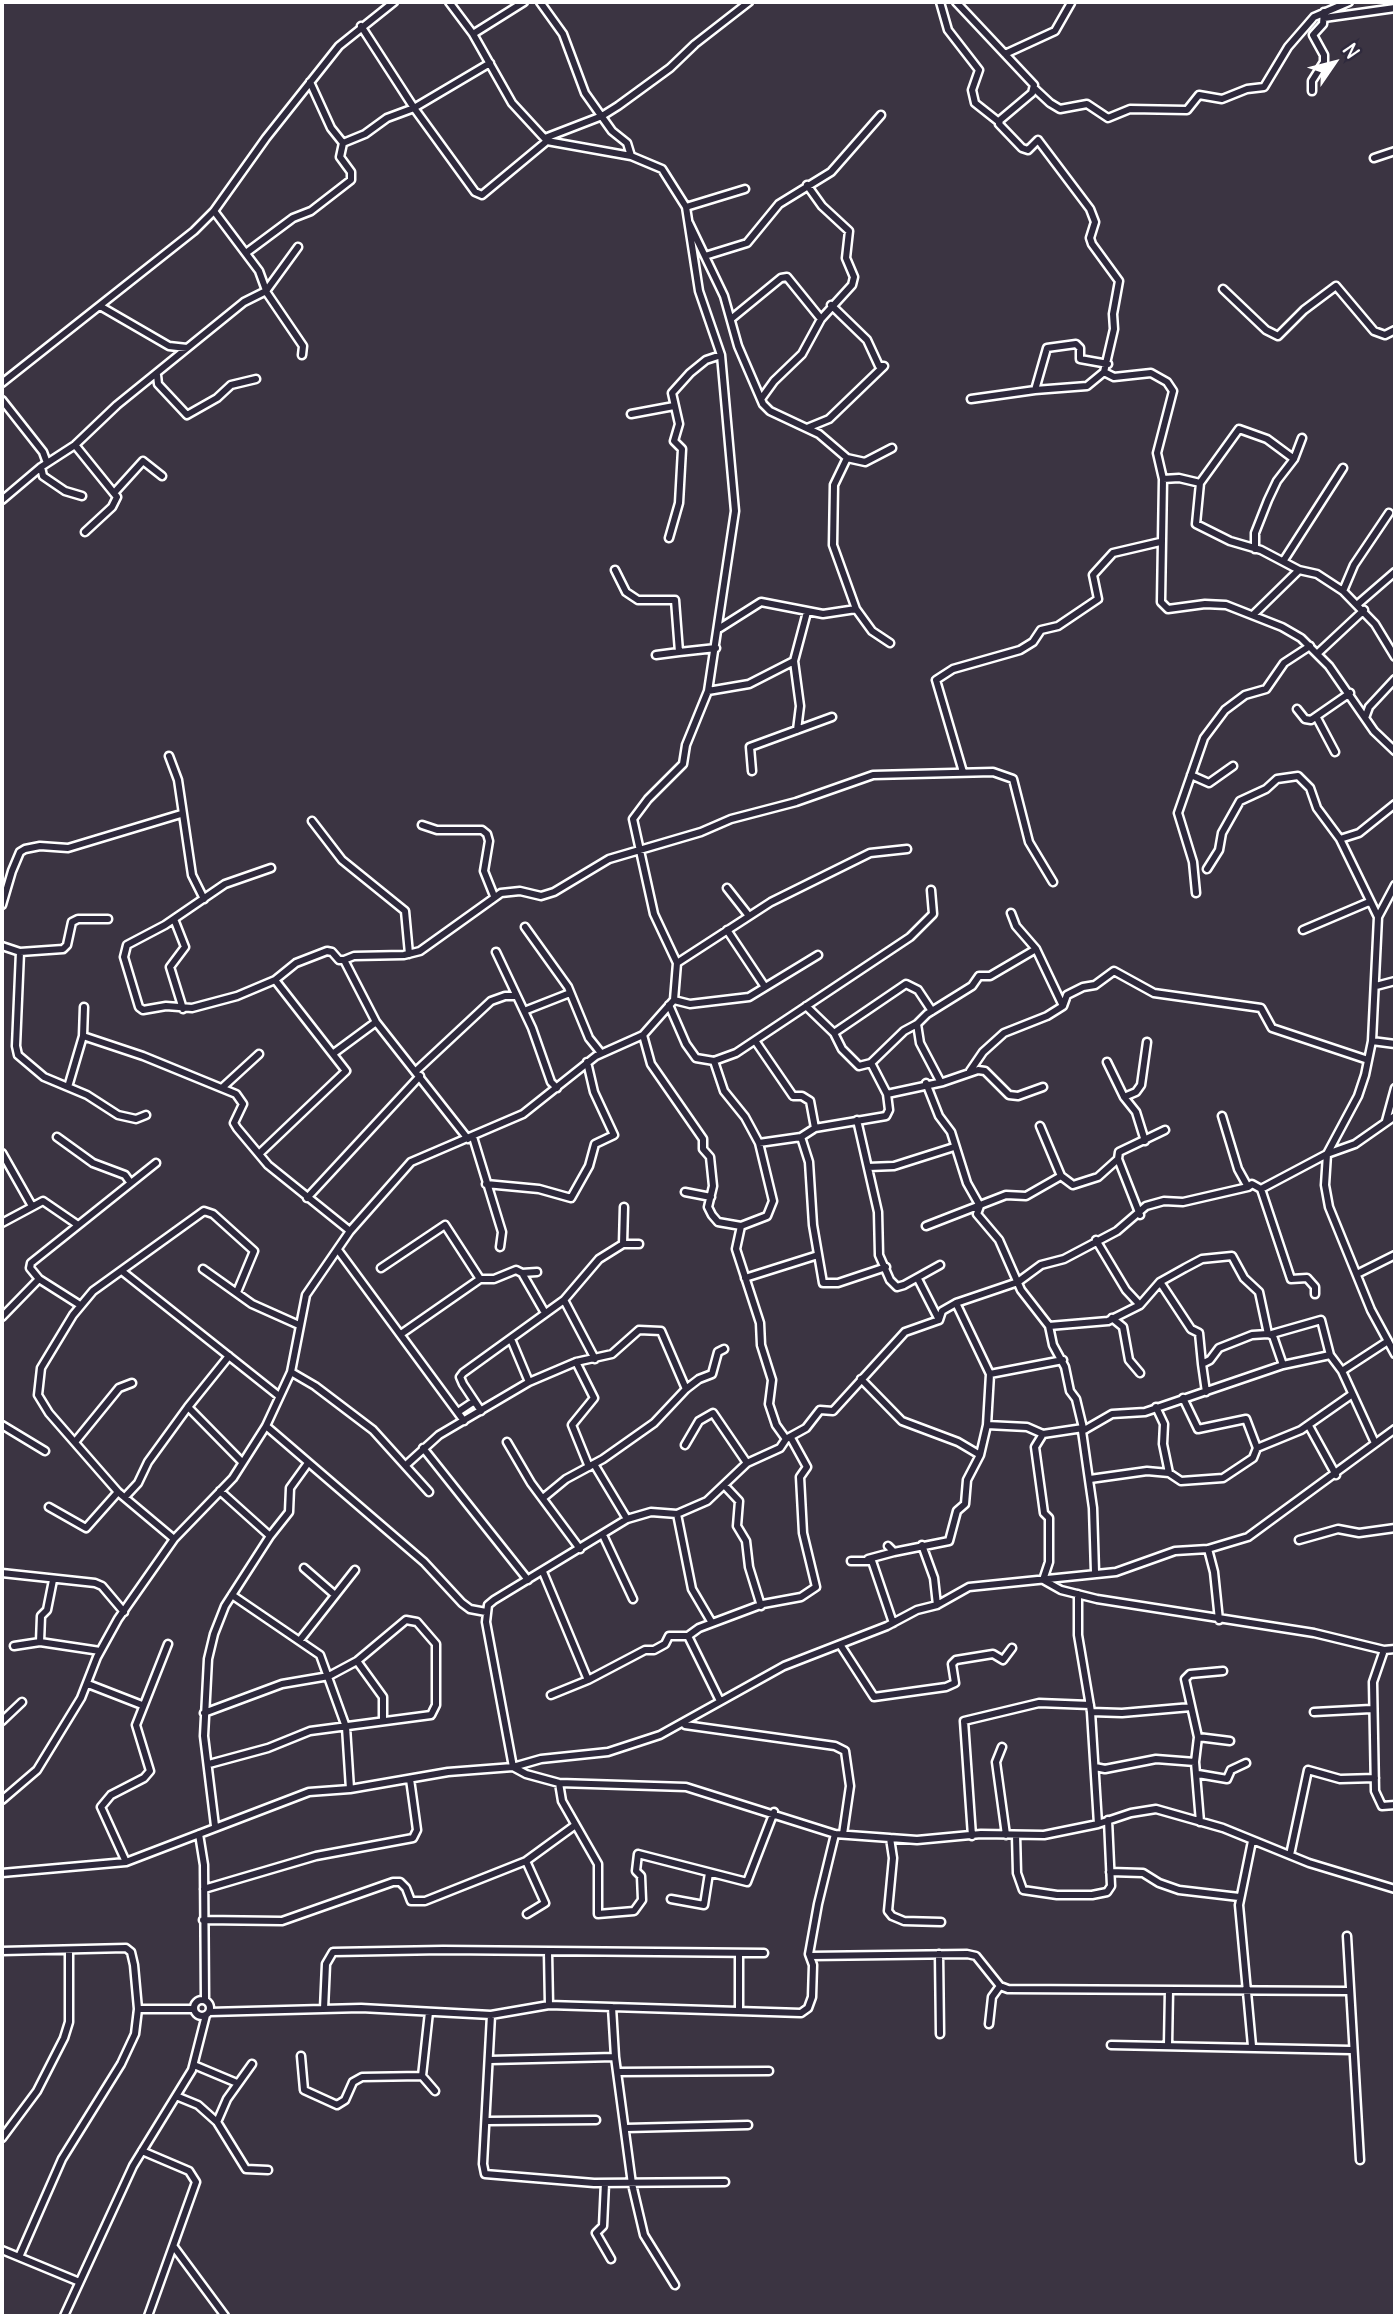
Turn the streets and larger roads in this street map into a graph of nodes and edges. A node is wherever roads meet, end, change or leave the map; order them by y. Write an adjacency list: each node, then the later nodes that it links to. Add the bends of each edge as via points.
1 (394, 2): 12 (street)
2 (449, 2): 13 (street)
3 (524, 2): 13 (street)
4 (540, 2): 21 (street, via 563,34 585,93)
5 (749, 2): 21 (street, via 662,75)
6 (940, 2): 22 (street, via 948,30 979,69 972,90 975,103)
7 (956, 2): 14 (street)
8 (1349, 2): 11 (street)
9 (1071, 3): 14 (street, via 1055,31)
10 (1395, 8): 11 (street)
11 (1324, 15): 17 (street, via 1314,17 1288,47 1264,87 1222,99 1199,95 1187,110 1130,109 1108,118 1087,104 1060,108); 18 (street, via 1313,35 1324,62 1312,81)
12 (360, 26): 16 (street); 19 (street)
13 (473, 34): 15 (street)
14 (1009, 56): 17 (street)
15 (490, 63): 19 (street); 23 (street, via 519,113)
16 (310, 82): 24 (street); 31 (street)
17 (1035, 89): 22 (street)
18 (1312, 91)
19 (414, 108): 23 (street, via 475,192 482,195); 24 (street)
20 (881, 115): 28 (street, via 831,172)
21 (602, 116): 23 (street); 26 (street, via 627,142)
22 (999, 122): 48 (street, via 1022,148 1028,150 1038,140 1090,209 1095,222 1092,244 1119,281)
23 (546, 139): 26 (street)
24 (342, 143): 34 (street, via 340,157 351,172 351,182)
25 (1395, 151): 27 (street)
26 (631, 156): 30 (street, via 662,169)
27 (1374, 158)
28 (807, 185): 35 (street, via 779,204 747,243); 38 (street, via 849,231 846,258 854,277 852,285)
29 (745, 188): 30 (street)
30 (686, 207): 32 (street)
31 (214, 211): 34 (street); 39 (street)
32 (688, 222): 35 (street); 46 (street, via 699,291)
33 (298, 247): 37 (street)
34 (246, 253): 37 (street)
35 (705, 256): 40 (street)
36 (1223, 289): 42 (street, via 1278,336 1336,286 1374,331 1385,335)
37 (266, 291): 44 (street, via 244,302); 45 (street, via 303,346)
38 (831, 305): 41 (street); 61 (street, via 867,340 879,366 884,366 829,419)
39 (100, 306): 43 (street); 52 (street)
40 (731, 319): 41 (street, via 788,277); 56 (street)
41 (821, 319): 56 (street, via 803,354)
42 (1395, 330)
43 (169, 346): 44 (street); 47 (street)
44 (187, 348): 47 (street)
45 (302, 355)
46 (720, 355): 59 (street, via 690,373 672,393); 92 (street, via 735,511)
47 (173, 359): 50 (street)
48 (1108, 364): 49 (street); 55 (street, via 1080,359 1076,344 1047,348)
49 (1104, 372): 55 (street, via 1087,386); 72 (street, via 1114,377 1151,373 1173,391 1157,453)
50 (157, 374): 53 (street); 54 (street)
51 (256, 379): 54 (street, via 230,386 190,415)
52 (2, 383)
53 (147, 383): 54 (street); 63 (street)
54 (158, 384)
55 (1035, 390): 57 (street)
56 (761, 399): 61 (street, via 769,411)
57 (971, 399)
58 (2, 400): 65 (street)
59 (674, 406): 60 (street); 79 (street, via 679,424 674,441 682,449 680,487)
60 (631, 414)
61 (807, 428): 67 (street)
62 (1302, 438): 68 (street)
63 (75, 445): 66 (street); 74 (street)
64 (891, 448): 67 (street, via 865,462)
65 (43, 452): 66 (street); 69 (street)
66 (64, 453): 69 (street)
67 (847, 458): 88 (street, via 834,485 833,545)
68 (1294, 459): 73 (street, via 1267,439 1239,429); 81 (street, via 1268,500 1255,533)
69 (44, 465): 75 (street, via 47,478 72,495); 76 (street)
70 (1343, 468): 82 (street)
71 (162, 476): 74 (street, via 144,461)
72 (1163, 479): 73 (street); 80 (street)
73 (1200, 483): 81 (street, via 1196,524)
74 (114, 493): 78 (street, via 117,499 112,507)
75 (82, 496)
76 (2, 500)
77 (1389, 513): 86 (street, via 1354,565)
78 (85, 532)
79 (669, 538)
80 (1160, 542): 91 (street, via 1161,602 1165,607 1226,606); 114 (street, via 1113,553 1093,575 1098,600 1058,626 1041,629 1033,642 1020,650 953,668 936,680)
81 (1255, 549): 82 (street)
82 (1284, 560): 84 (street)
83 (615, 570): 96 (street, via 626,592 638,600 675,600)
84 (1299, 570): 86 (street); 91 (street)
85 (1395, 572): 87 (street)
86 (1343, 591): 87 (street)
87 (1358, 604): 89 (street)
88 (856, 609): 90 (street); 93 (street, via 872,631)
89 (1364, 610): 97 (street); 99 (street)
90 (807, 612): 92 (street, via 761,602); 100 (street)
91 (1253, 615): 94 (street)
92 (720, 628): 95 (street)
93 (890, 643)
94 (1310, 646): 97 (street); 115 (street, via 1284,663 1266,689 1245,695 1214,721)
95 (716, 648): 96 (street); 102 (street)
96 (679, 652): 98 (street)
97 (1318, 653): 103 (street)
98 (656, 655)
99 (1395, 657)
100 (794, 661): 102 (street, via 749,684); 108 (street, via 800,706)
101 (1395, 678): 107 (street)
102 (708, 691): 122 (street, via 683,764 633,819)
103 (1350, 693): 106 (street); 107 (street)
104 (1297, 709): 106 (street, via 1305,719)
105 (832, 717): 108 (street)
106 (1317, 718): 110 (street)
107 (1365, 718): 109 (street)
108 (797, 730): 113 (street, via 750,747)
109 (1395, 751)
110 (1335, 752)
111 (169, 756): 117 (street, via 178,780)
112 (1233, 766): 115 (street, via 1209,783)
113 (752, 771)
114 (963, 772): 122 (street, via 873,775); 125 (street, via 993,772 1013,779 1029,842)
115 (1191, 775): 129 (street, via 1178,813 1193,862)
116 (1395, 803): 120 (street, via 1359,832)
117 (181, 814): 131 (street, via 192,875); 133 (street, via 68,848 25,849 12,871)
118 (312, 821): 146 (street, via 342,860 405,911)
119 (422, 825): 130 (street, via 487,834 484,871)
120 (1340, 839): 124 (street, via 1317,808 1305,781 1286,776 1240,801); 132 (street)
121 (907, 849): 135 (street, via 870,853)
122 (642, 851): 130 (street, via 610,859 547,894 508,891); 149 (street, via 654,914)
123 (271, 868): 131 (street, via 225,884)
124 (1207, 869)
125 (1053, 883)
126 (1395, 886): 136 (street)
127 (727, 888): 135 (street)
128 (931, 890): 157 (street, via 933,914 910,937)
129 (1196, 893)
130 (494, 896): 146 (street, via 420,951)
131 (204, 899): 138 (street)
132 (1369, 902): 136 (street); 141 (street)
133 (2, 905)
134 (1011, 913): 143 (street)
135 (749, 916): 140 (street)
136 (1378, 917): 152 (street)
137 (108, 919): 144 (street, via 72,922 63,949)
138 (174, 919): 160 (street, via 184,947 170,967); 160 (street, via 127,945 124,957 141,1009)
139 (526, 927): 154 (street)
140 (726, 930): 149 (street); 153 (street)
141 (1304, 930)
142 (2, 946): 144 (street)
143 (1036, 948): 158 (street); 162 (street, via 990,976 979,976 972,986)
144 (20, 952): 184 (street, via 16,1051 34,1071)
145 (496, 952): 155 (street)
146 (409, 954): 148 (street)
147 (818, 955): 153 (street)
148 (344, 960): 150 (street, via 327,951 296,963); 163 (street)
149 (677, 963): 156 (street)
150 (275, 980): 160 (street, via 237,996); 172 (street)
151 (1395, 981): 152 (street)
152 (1376, 986): 168 (street)
153 (765, 987): 156 (street, via 732,1001)
154 (570, 993): 161 (street); 173 (street, via 589,1038)
155 (514, 996): 161 (street); 181 (street, via 491,1001)
156 (672, 1002): 166 (street); 176 (street, via 690,1053)
157 (806, 1006): 165 (street); 169 (street)
158 (1063, 1006): 175 (street, via 1067,995 1095,985 1114,971 1145,991 1261,1009 1272,1028); 180 (street, via 1004,1033)
159 (84, 1007): 167 (street)
160 (183, 1009)
161 (524, 1011): 187 (street)
162 (932, 1011): 164 (street); 165 (street, via 918,990 906,984)
163 (376, 1022): 172 (street); 181 (street)
164 (917, 1024): 179 (street); 182 (street, via 920,1043)
165 (834, 1033): 179 (street, via 859,1066)
166 (642, 1035): 173 (street); 217 (street, via 651,1064 703,1139 703,1149 710,1157)
167 (83, 1036): 184 (street); 185 (street)
168 (1372, 1041): 171 (street); 175 (street)
169 (756, 1042): 176 (street); 197 (street, via 793,1096 810,1101)
170 (1147, 1042): 190 (street, via 1142,1085)
171 (1395, 1044)
172 (334, 1053): 206 (street, via 345,1075)
173 (601, 1053): 177 (street)
174 (260, 1054): 185 (street)
175 (1368, 1060): 207 (street, via 1358,1096)
176 (713, 1061): 203 (street, via 724,1091)
177 (587, 1062): 187 (street); 213 (street, via 594,1092 614,1135 595,1144 571,1198 539,1189)
178 (1107, 1062): 190 (street)
179 (871, 1063): 189 (street)
180 (970, 1071): 182 (street); 186 (street, via 985,1071 1009,1095)
181 (418, 1073): 201 (street); 218 (street)
182 (940, 1080): 183 (street)
183 (926, 1083): 189 (street); 204 (street)
184 (68, 1087): 191 (street, via 123,1117)
185 (223, 1087): 206 (street, via 240,1098 243,1104 234,1124)
186 (1043, 1087)
187 (557, 1088): 201 (street, via 523,1114)
188 (1395, 1088): 195 (street)
189 (887, 1094): 194 (street, via 886,1116)
190 (1124, 1097): 202 (street, via 1136,1112)
191 (146, 1115)
192 (1222, 1116): 214 (street)
193 (1395, 1116): 195 (street)
194 (856, 1120): 197 (street); 210 (street)
195 (1386, 1121): 207 (street, via 1355,1144)
196 (1040, 1126): 211 (street)
197 (816, 1128): 199 (street)
198 (1165, 1130): 202 (street)
199 (801, 1137): 203 (street); 233 (street, via 809,1162)
200 (57, 1138): 212 (street, via 93,1163 119,1171)
201 (470, 1138): 213 (street); 227 (street, via 411,1162)
202 (1145, 1141): 208 (street, via 1119,1152)
203 (759, 1143): 225 (street, via 772,1210)
204 (954, 1147): 210 (street, via 894,1167); 220 (street)
205 (2, 1153): 219 (street)
206 (259, 1154): 218 (street)
207 (1327, 1154): 215 (street); 242 (street, via 1329,1208)
208 (1118, 1159): 211 (street, via 1098,1177 1073,1185); 222 (street)
209 (156, 1163): 212 (street)
210 (868, 1167): 237 (street, via 878,1212 879,1255)
211 (1061, 1176): 220 (street, via 1026,1196 1006,1195)
212 (130, 1182): 224 (street)
213 (486, 1184): 231 (street, via 502,1232)
214 (1248, 1187): 215 (street, via 1252,1184); 222 (street, via 1183,1202 1164,1201 1146,1206)
215 (1261, 1189): 250 (street, via 1291,1279 1307,1278)
216 (685, 1192): 217 (street)
217 (712, 1197): 225 (street, via 708,1208 718,1222)
218 (307, 1198): 227 (street)
219 (32, 1206): 223 (street); 224 (street, via 43,1201)
220 (980, 1206): 226 (street); 247 (street, via 977,1214 999,1240)
221 (624, 1207): 229 (street)
222 (1140, 1215): 228 (street)
223 (2, 1223)
224 (78, 1225): 244 (street, via 31,1263)
225 (741, 1226): 243 (street, via 736,1249)
226 (926, 1226)
227 (350, 1231): 232 (street)
228 (1096, 1240): 247 (street, via 1064,1259 1041,1265); 254 (street)
229 (623, 1244): 230 (street); 251 (street, via 599,1259)
230 (639, 1244)
231 (500, 1247)
232 (338, 1250): 259 (street, via 306,1296); 261 (street)
233 (818, 1255): 237 (street, via 820,1278 828,1285); 243 (street)
234 (1395, 1255): 242 (street)
235 (940, 1265): 246 (street)
236 (381, 1268): 245 (street, via 445,1224)
237 (886, 1268): 246 (street, via 897,1287)
238 (203, 1269): 249 (street)
239 (123, 1272): 249 (street, via 208,1211 254,1251); 253 (street); 268 (street)
240 (537, 1272): 241 (street)
241 (522, 1273): 245 (street, via 516,1270); 255 (street)
242 (1357, 1274): 264 (street)
243 (745, 1278): 299 (street, via 772,1380 769,1404 776,1425)
244 (39, 1279): 253 (street); 256 (street)
245 (480, 1279): 261 (street)
246 (918, 1279): 258 (street)
247 (1018, 1282): 252 (street); 260 (street)
248 (1160, 1282): 254 (street); 262 (street, via 1202,1259 1234,1257 1244,1278 1259,1292); 272 (street, via 1191,1329 1199,1333)
249 (237, 1292): 259 (street)
250 (1315, 1294)
251 (564, 1300): 255 (street); 269 (street)
252 (956, 1303): 258 (street, via 942,1311); 277 (street)
253 (80, 1305): 300 (street, via 41,1368 37,1385 49,1413)
254 (1140, 1305): 257 (street)
255 (545, 1313): 263 (street)
256 (2, 1317)
257 (1112, 1318): 260 (street); 276 (street, via 1123,1326 1129,1360)
258 (939, 1320): 278 (street, via 905,1332)
259 (299, 1325): 274 (street)
260 (1049, 1326): 270 (street)
261 (401, 1334): 290 (street)
262 (1270, 1334): 266 (street, via 1321,1320); 272 (street, via 1252,1335 1219,1348); 273 (street)
263 (511, 1339): 279 (street); 286 (street, via 460,1377)
264 (1388, 1341): 267 (street); 275 (street)
265 (724, 1349): 281 (street, via 718,1352 712,1374)
266 (1330, 1354): 273 (street); 275 (street)
267 (1395, 1354)
268 (229, 1356): 284 (street); 287 (street)
269 (594, 1359): 271 (street); 281 (street, via 612,1354 639,1330 661,1331)
270 (1063, 1360): 277 (street); 296 (street)
271 (576, 1362): 279 (street); 312 (street, via 594,1398 572,1425)
272 (1202, 1364): 282 (street)
273 (1283, 1365): 282 (street)
274 (291, 1371): 284 (street); 311 (street, via 363,1422)
275 (1342, 1371): 283 (street)
276 (1140, 1373)
277 (989, 1374): 293 (street)
278 (861, 1379): 299 (street, via 833,1411 820,1410 806,1428); 307 (street, via 902,1421)
279 (529, 1382): 289 (street)
280 (132, 1384): 300 (street, via 119,1388)
281 (686, 1389): 312 (street, via 636,1437)
282 (1206, 1392): 285 (street)
283 (1350, 1395): 295 (street); 302 (street)
284 (279, 1396): 294 (street)
285 (1183, 1398): 288 (street); 305 (street, via 1198,1429 1246,1419)
286 (473, 1402): 289 (street); 290 (street)
287 (188, 1407): 308 (street); 320 (street)
288 (1156, 1407): 296 (street, via 1112,1414); 313 (street, via 1164,1424)
289 (481, 1411): 291 (street)
290 (458, 1412): 291 (street)
291 (464, 1421): 304 (street)
292 (2, 1425): 306 (street)
293 (987, 1425): 298 (street, via 1027,1427); 307 (street)
294 (266, 1426): 308 (street); 309 (street)
295 (1310, 1426): 305 (street); 314 (street)
296 (1085, 1428): 298 (street); 315 (street)
297 (1395, 1429): 302 (street)
298 (1042, 1434): 342 (street, via 1035,1447 1049,1518)
299 (789, 1439): 310 (street); 348 (street, via 807,1467 800,1477 803,1533 816,1587 801,1597)
300 (75, 1442): 318 (street)
301 (508, 1442): 321 (street)
302 (1375, 1443): 314 (street)
303 (685, 1445): 310 (street, via 699,1422 713,1413)
304 (423, 1448): 311 (street); 341 (street)
305 (1256, 1448): 313 (street, via 1253,1458 1223,1478 1181,1481)
306 (45, 1451)
307 (980, 1455): 330 (street, via 967,1480 965,1504 957,1511 949,1541)
308 (242, 1462): 317 (street)
309 (309, 1463): 327 (street, via 290,1488 289,1512); 350 (street, via 424,1562 470,1609)
310 (747, 1464): 316 (street)
311 (406, 1465): 319 (street)
312 (592, 1465): 321 (street); 324 (street)
313 (1168, 1473): 315 (street, via 1147,1471)
314 (1336, 1475): 332 (street, via 1248,1537)
315 (1090, 1479): 338 (street)
316 (724, 1485): 323 (street, via 707,1501); 348 (street, via 739,1501 737,1526 746,1541)
317 (220, 1491): 327 (street); 328 (street)
318 (118, 1492): 320 (street); 322 (street, via 86,1528)
319 (429, 1492)
320 (125, 1497): 328 (street)
321 (543, 1498): 331 (street)
322 (49, 1507)
323 (677, 1514): 324 (street, via 651,1512); 352 (street, via 692,1589)
324 (627, 1519): 326 (street)
325 (1395, 1528): 329 (street, via 1359,1533 1338,1529)
326 (603, 1535): 331 (street); 346 (street)
327 (270, 1536): 344 (street)
328 (174, 1539): 349 (street)
329 (1299, 1540)
330 (922, 1545): 333 (street, via 891,1549); 347 (street, via 934,1578)
331 (580, 1549): 337 (street)
332 (1208, 1549): 338 (street, via 1175,1551 1115,1572); 351 (street)
333 (868, 1559): 334 (street); 353 (street)
334 (850, 1561)
335 (304, 1568): 345 (street)
336 (355, 1570): 345 (street)
337 (543, 1572): 341 (street); 367 (street)
338 (1095, 1572): 342 (street)
339 (2, 1573): 340 (street)
340 (52, 1580): 349 (street, via 102,1586); 356 (street, via 47,1610 41,1616)
341 (528, 1580): 350 (street, via 494,1600)
342 (1045, 1580): 343 (street); 347 (street, via 969,1587)
343 (1078, 1594): 351 (street); 374 (street, via 1078,1635)
344 (232, 1595): 355 (street); 377 (street, via 208,1658)
345 (335, 1595): 355 (street)
346 (633, 1599)
347 (937, 1605): 353 (street)
348 (761, 1606): 352 (street)
349 (124, 1612): 363 (street)
350 (486, 1612): 388 (street)
351 (1219, 1620): 362 (street, via 1314,1633)
352 (712, 1623): 354 (street)
353 (893, 1623): 359 (street)
354 (688, 1636): 367 (street, via 669,1636 666,1644 645,1650); 370 (street)
355 (300, 1640): 366 (street, via 320,1655)
356 (40, 1642): 358 (street); 363 (street)
357 (168, 1644): 372 (street)
358 (14, 1646)
359 (841, 1646): 360 (street, via 874,1697 946,1687 955,1682 952,1664 956,1660 993,1654 1003,1660); 370 (street, via 784,1666)
360 (1012, 1648)
361 (1395, 1649): 362 (street)
362 (1384, 1650): 375 (street, via 1373,1682)
363 (100, 1651): 368 (street)
364 (357, 1661): 366 (street); 379 (street, via 383,1697); 379 (street, via 406,1620 417,1622 436,1644 436,1705 431,1715)
365 (1223, 1671): 373 (street, via 1187,1674)
366 (329, 1676): 377 (street, via 282,1684); 381 (street)
367 (588, 1681): 369 (street)
368 (88, 1684): 372 (street); 395 (street, via 37,1770)
369 (551, 1695)
370 (720, 1701): 380 (street)
371 (22, 1702): 378 (street)
372 (142, 1705): 412 (street, via 136,1726 150,1771 111,1795 101,1811)
373 (1191, 1707): 374 (street, via 1122,1713); 382 (street)
374 (1090, 1708): 389 (street); 407 (street, via 1039,1703 964,1721)
375 (1371, 1709): 376 (street); 391 (street, via 1376,1729)
376 (1314, 1712)
377 (204, 1713): 386 (street)
378 (2, 1721)
379 (383, 1721): 381 (street)
380 (683, 1724): 388 (street, via 608,1752 549,1757); 404 (street, via 845,1751 850,1786)
381 (346, 1727): 386 (street, via 310,1731 268,1748); 394 (street)
382 (1198, 1737): 383 (street); 385 (street)
383 (1230, 1741)
384 (1002, 1747): 405 (street, via 996,1762)
385 (1195, 1762): 389 (street, via 1156,1759); 390 (street)
386 (209, 1763): 401 (street)
387 (1246, 1763): 390 (street, via 1231,1770 1227,1779)
388 (513, 1767): 392 (street); 393 (street)
389 (1095, 1767): 400 (street)
390 (1198, 1774): 399 (street)
391 (1375, 1778): 396 (street, via 1382,1806); 410 (street, via 1340,1779 1308,1770)
392 (410, 1779): 394 (street); 416 (street, via 417,1830 413,1838 316,1856)
393 (559, 1783): 397 (street, via 686,1787); 402 (street)
394 (350, 1789): 401 (street, via 294,1796)
395 (2, 1800)
396 (1395, 1805)
397 (774, 1812): 404 (street); 415 (street, via 747,1882)
398 (1108, 1820): 399 (street, via 1156,1810); 400 (street); 413 (street)
399 (1200, 1822): 409 (street)
400 (1098, 1824): 406 (street, via 1044,1835)
401 (215, 1826): 403 (street)
402 (574, 1826): 411 (street); 415 (street, via 598,1864 598,1914 634,1910 642,1900 638,1854)
403 (199, 1834): 412 (street); 416 (street)
404 (839, 1834): 408 (street); 430 (street, via 818,1904)
405 (1006, 1835): 406 (street); 407 (street)
406 (1016, 1835): 413 (street, via 1017,1873 1023,1890 1073,1896 1107,1892)
407 (972, 1836): 408 (street)
408 (890, 1838): 422 (street, via 893,1858 887,1907 891,1916)
409 (1252, 1841): 410 (street); 418 (street)
410 (1290, 1855): 417 (street)
411 (526, 1861): 420 (street, via 545,1902); 421 (street, via 425,1900 411,1901 406,1888 393,1882 282,1921)
412 (126, 1862): 414 (street)
413 (1110, 1872): 418 (street, via 1143,1873 1179,1890)
414 (2, 1873)
415 (709, 1873): 419 (street, via 704,1905)
416 (204, 1889): 421 (street)
417 (1395, 1889)
418 (1239, 1897): 432 (street)
419 (671, 1899)
420 (527, 1914)
421 (203, 1920): 439 (street)
422 (941, 1922)
423 (1347, 1936): 434 (street)
424 (69, 1950): 425 (street); 437 (street, via 128,1950); 465 (street, via 69,2015 64,2038 37,2091)
425 (2, 1951)
426 (548, 1952): 428 (street); 435 (street); 438 (street, via 333,1952 326,1964)
427 (765, 1953): 428 (street)
428 (739, 1954): 440 (street)
429 (939, 1954): 430 (street); 431 (street, via 976,1956); 444 (street)
430 (810, 1956): 440 (street, via 812,1997 808,2008 792,2014)
431 (1000, 1986): 433 (street, via 1074,1992); 443 (street, via 992,1997)
432 (1246, 1989): 433 (street); 434 (street); 447 (street)
433 (1169, 1990): 446 (street)
434 (1348, 1991): 448 (street)
435 (549, 2006): 436 (street); 442 (street)
436 (612, 2007): 440 (street); 450 (street)
437 (138, 2008): 439 (street); 474 (street, via 135,2034 121,2064 62,2159)
438 (324, 2009): 439 (street); 441 (street)
439 (203, 2010): 452 (street)
440 (739, 2010)
441 (429, 2012): 442 (street); 456 (street)
442 (491, 2015): 451 (street)
443 (989, 2024)
444 (940, 2034)
445 (1111, 2046): 446 (street)
446 (1168, 2046): 447 (street)
447 (1252, 2046): 448 (street)
448 (1351, 2050): 467 (street)
449 (301, 2056): 456 (street, via 304,2090 337,2105 362,2077)
450 (615, 2057): 451 (street); 455 (street)
451 (489, 2060): 461 (street)
452 (194, 2064): 457 (street); 459 (street)
453 (252, 2064): 457 (street)
454 (769, 2071): 455 (street)
455 (617, 2072): 464 (street)
456 (422, 2076): 458 (street)
457 (237, 2083): 462 (street)
458 (435, 2091)
459 (176, 2096): 462 (street, via 198,2105); 466 (street)
460 (596, 2120): 461 (street)
461 (487, 2121): 470 (street, via 483,2171 489,2177)
462 (217, 2122): 468 (street, via 246,2169)
463 (748, 2124): 464 (street)
464 (626, 2128): 471 (street)
465 (2, 2138)
466 (142, 2151): 472 (street, via 195,2177); 476 (street)
467 (1360, 2160)
468 (268, 2170)
469 (725, 2182): 471 (street)
470 (605, 2183): 471 (street); 475 (street, via 603,2226 596,2233)
471 (632, 2184): 477 (street, via 644,2235)
472 (174, 2247): 479 (street); 480 (street)
473 (2, 2250): 474 (street)
474 (19, 2257): 476 (street)
475 (611, 2259)
476 (77, 2281): 478 (street)
477 (675, 2286)
478 (64, 2316)
479 (148, 2316)
480 (225, 2316)

